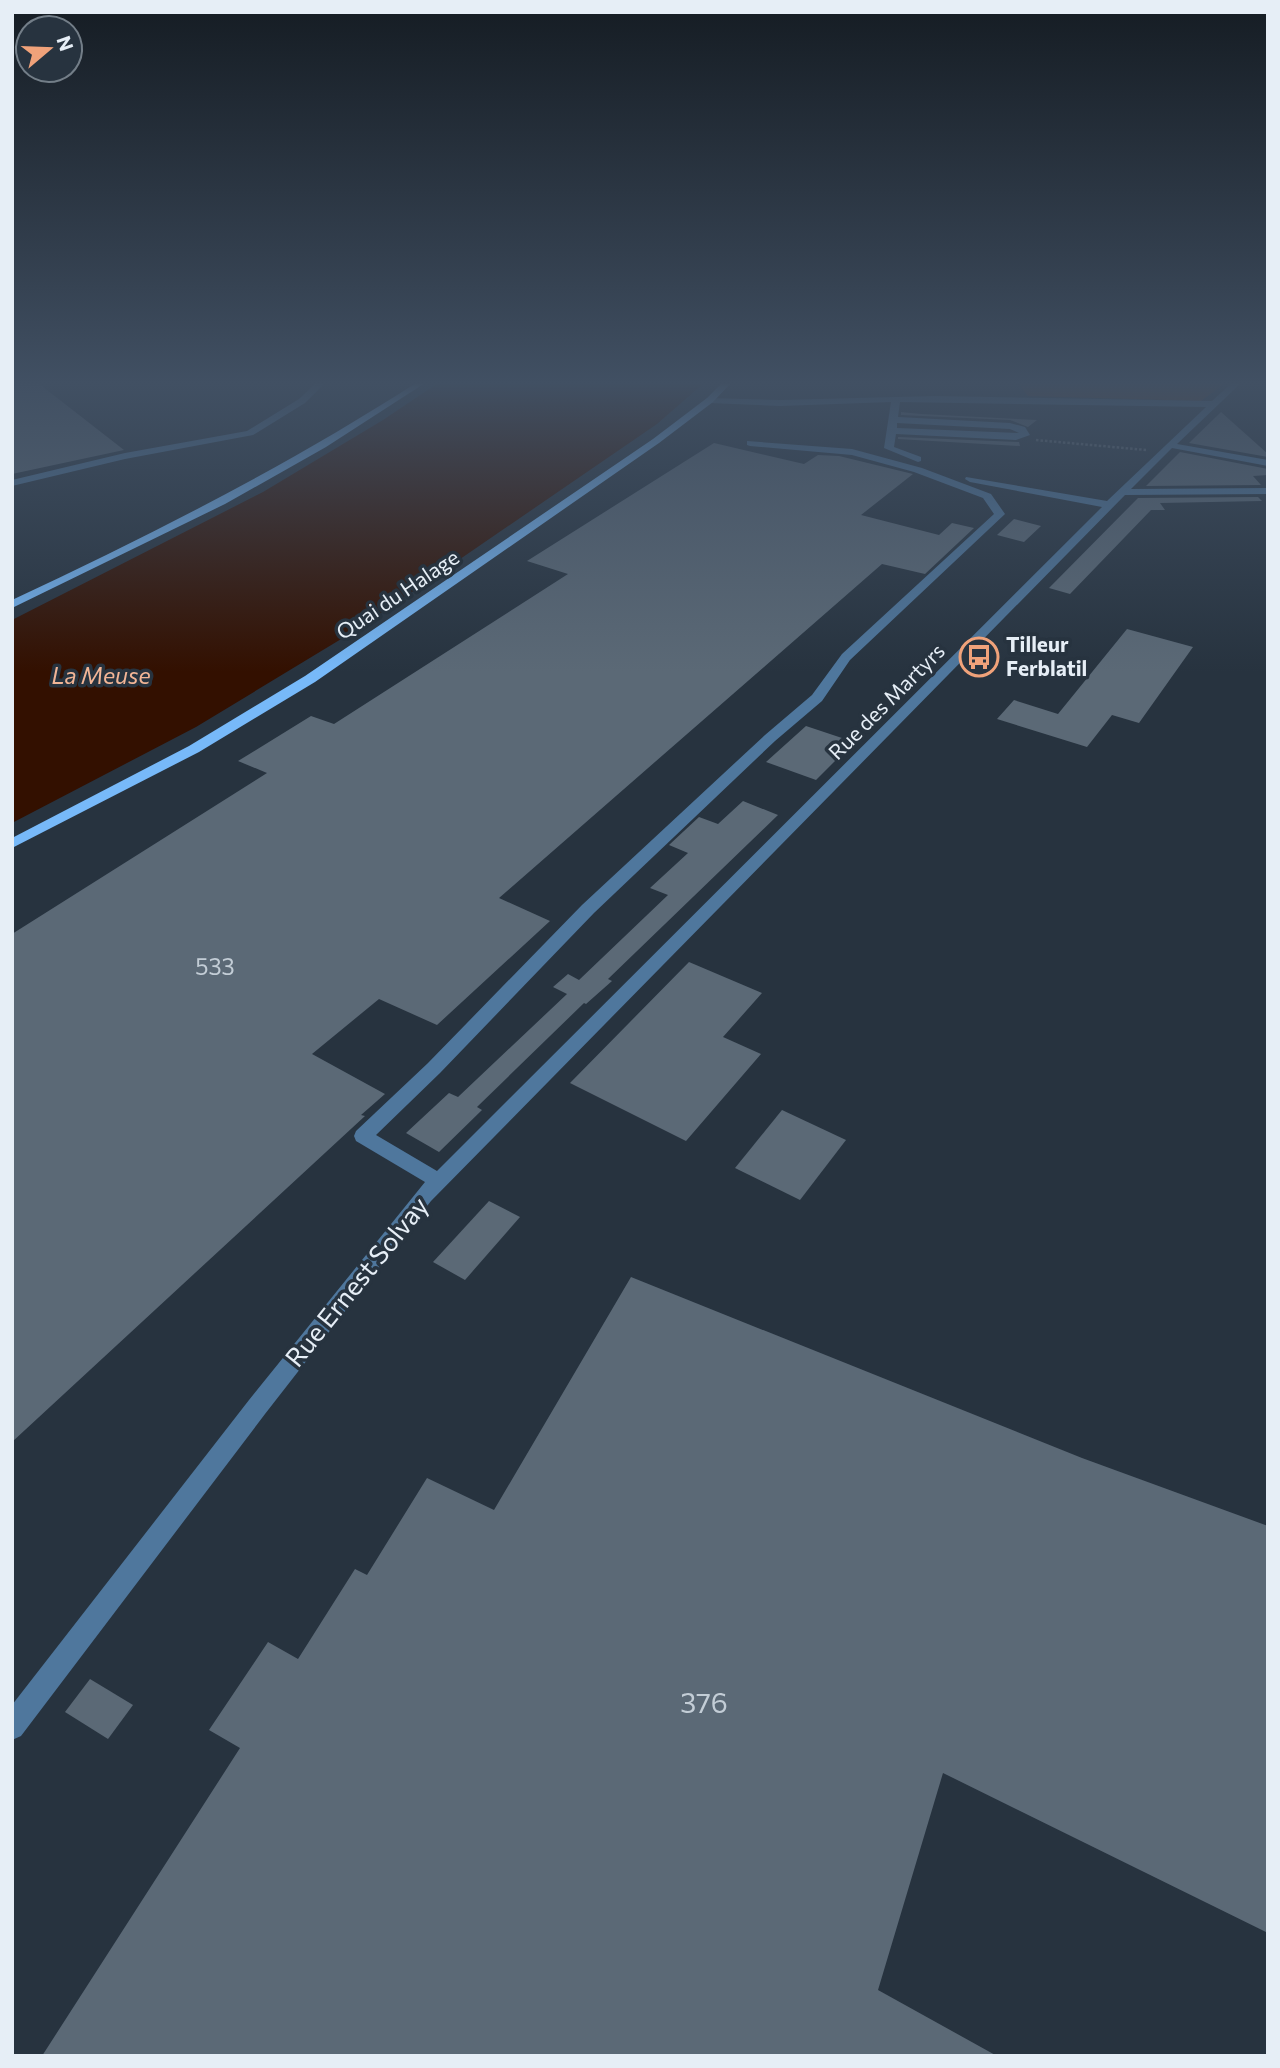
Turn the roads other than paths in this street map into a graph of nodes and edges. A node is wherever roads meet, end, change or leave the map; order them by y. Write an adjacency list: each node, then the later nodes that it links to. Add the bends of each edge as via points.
1 (263, 480): 9 (main road)
2 (600, 480): 10 (main road, Quai du Halage, via 310,679 147,774)
3 (943, 480): 12 (street, via 987,496 1000,514 846,656 817,698 588,909 363,1136)
4 (971, 480): 8 (street)
5 (1135, 480): 7 (street, Rue des Martyrs)
6 (1268, 491): 7 (street)
7 (1123, 492): 8 (street, Rue des Martyrs)
8 (1110, 505): 11 (street, Rue des Martyrs)
9 (12, 605)
10 (12, 844)
11 (744, 874): 12 (street, Rue Ernest Solvay)
12 (439, 1181): 13 (street, Rue Ernest Solvay, via 257,1407)
13 (12, 1727)

